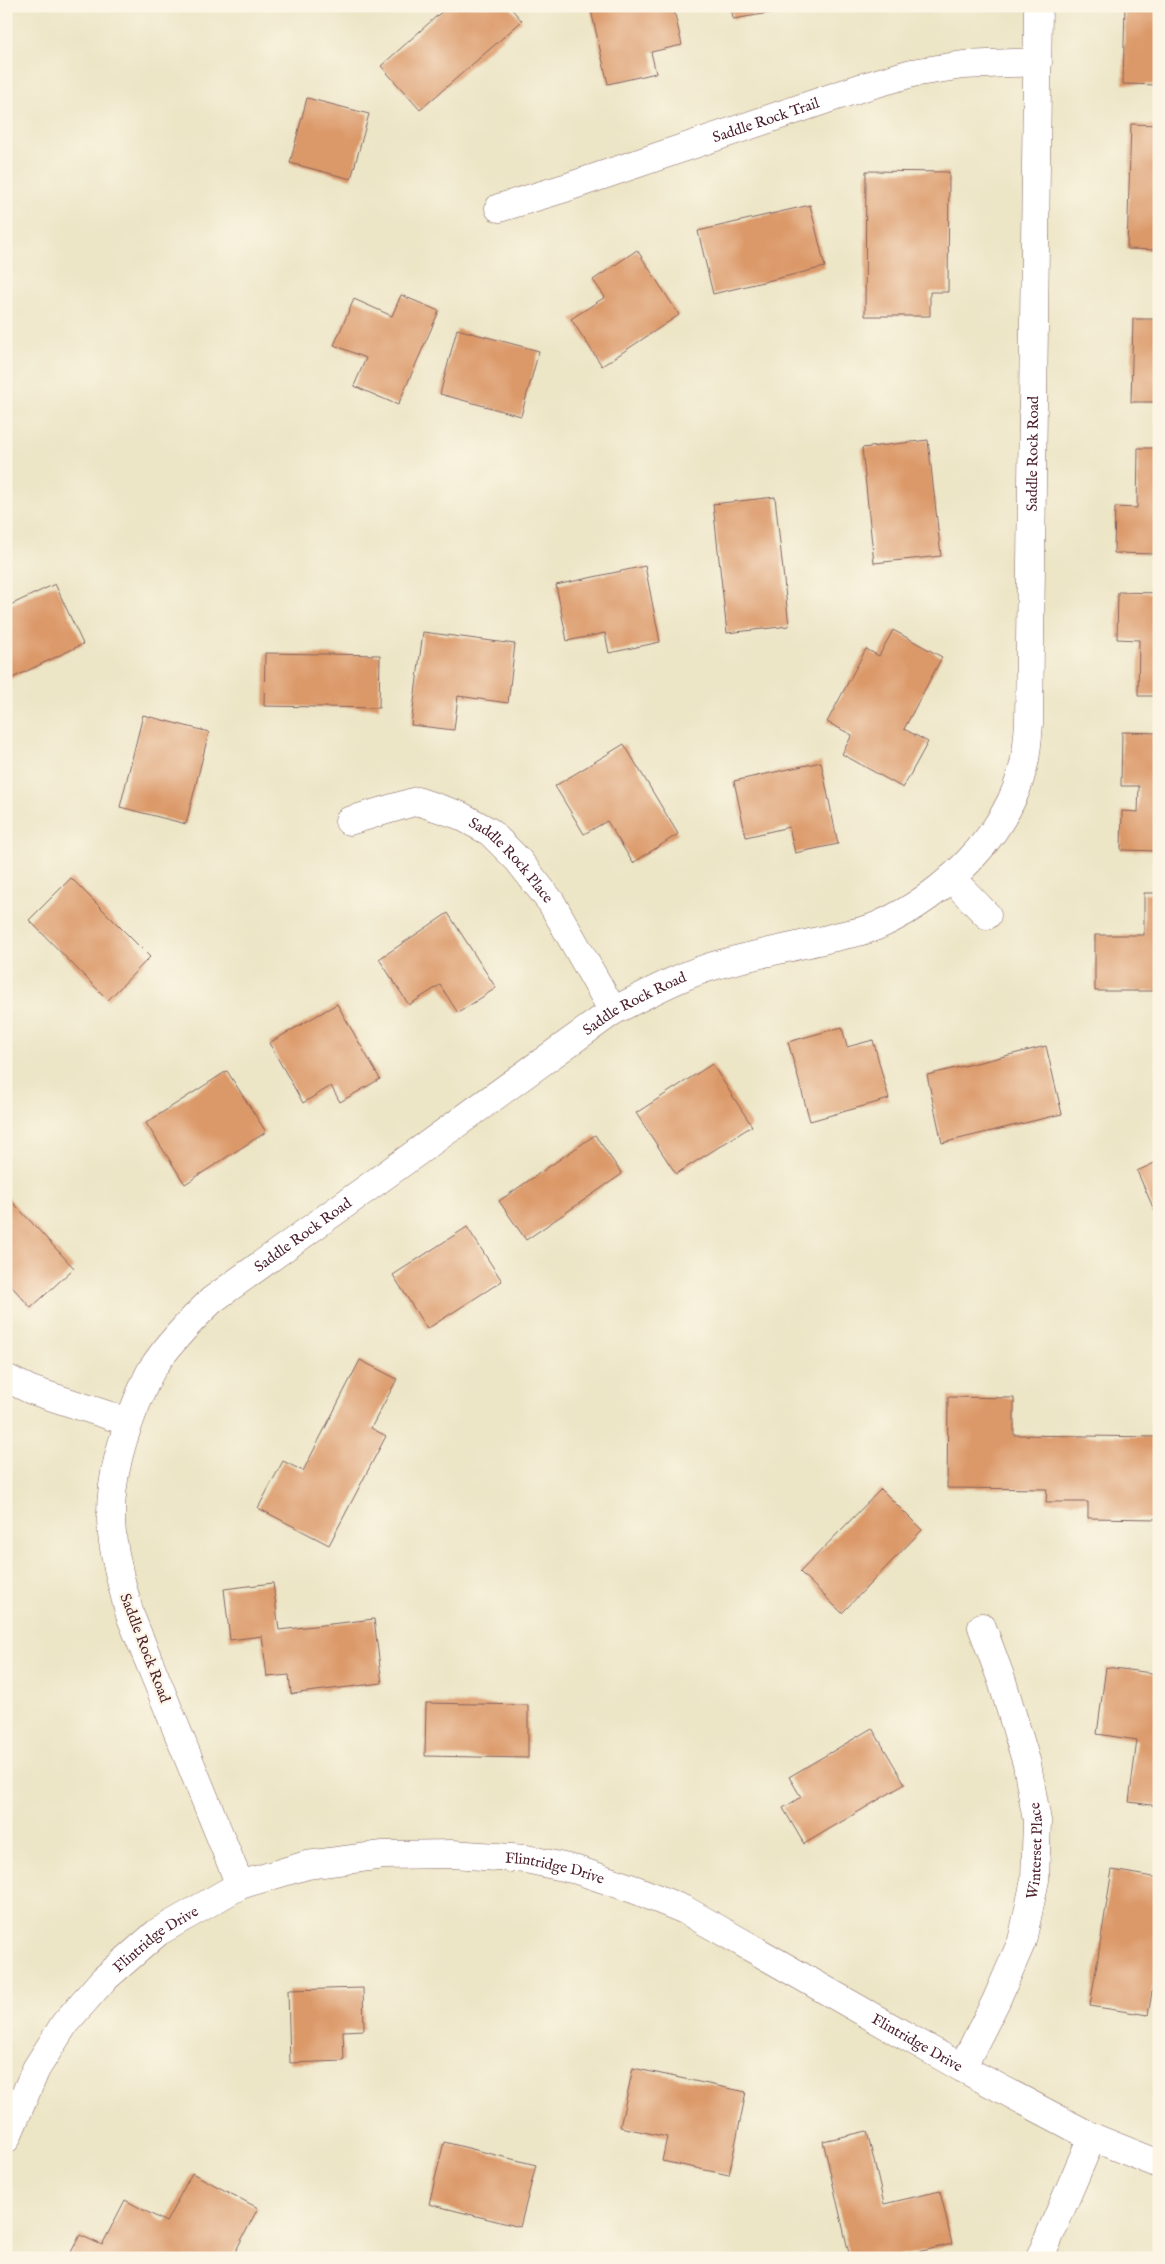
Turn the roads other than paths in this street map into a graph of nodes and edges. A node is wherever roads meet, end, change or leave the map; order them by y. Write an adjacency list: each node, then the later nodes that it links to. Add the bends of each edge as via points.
1 (1038, 6): 2 (street, Saddle Rock Road)
2 (1038, 62): 3 (street, Saddle Rock Trail, via 963,65 912,72); 5 (street, Saddle Rock Road, via 1028,731 1024,764 998,824)
3 (499, 208)
4 (349, 821): 7 (street, Saddle Rock Place, via 417,801 459,815 490,832 518,860 551,902)
5 (951, 878): 6 (street); 7 (street, Saddle Rock Road, via 878,926 718,964)
6 (988, 915)
7 (612, 1011): 9 (street, Saddle Rock Road, via 212,1300 178,1333 150,1371)
8 (6, 1378): 9 (street, via 31,1390)
9 (129, 1422): 11 (street, Saddle Rock Road, via 112,1499 112,1533 118,1573 130,1616)
10 (982, 1627): 12 (street, Winterset Place, via 1027,1764 1037,1821 1035,1880 1022,1941)
11 (240, 1885): 12 (street, Flintridge Drive, via 307,1865 383,1855 452,1854 526,1859 577,1870 685,1910); 14 (street, Flintridge Drive, via 158,1932 103,1980 65,2022 36,2069)
12 (962, 2068): 13 (street, Flintridge Drive)
13 (1092, 2137): 15 (street, Flintridge Drive); 16 (street)
14 (6, 2139)
15 (1159, 2164)
16 (1040, 2258)

